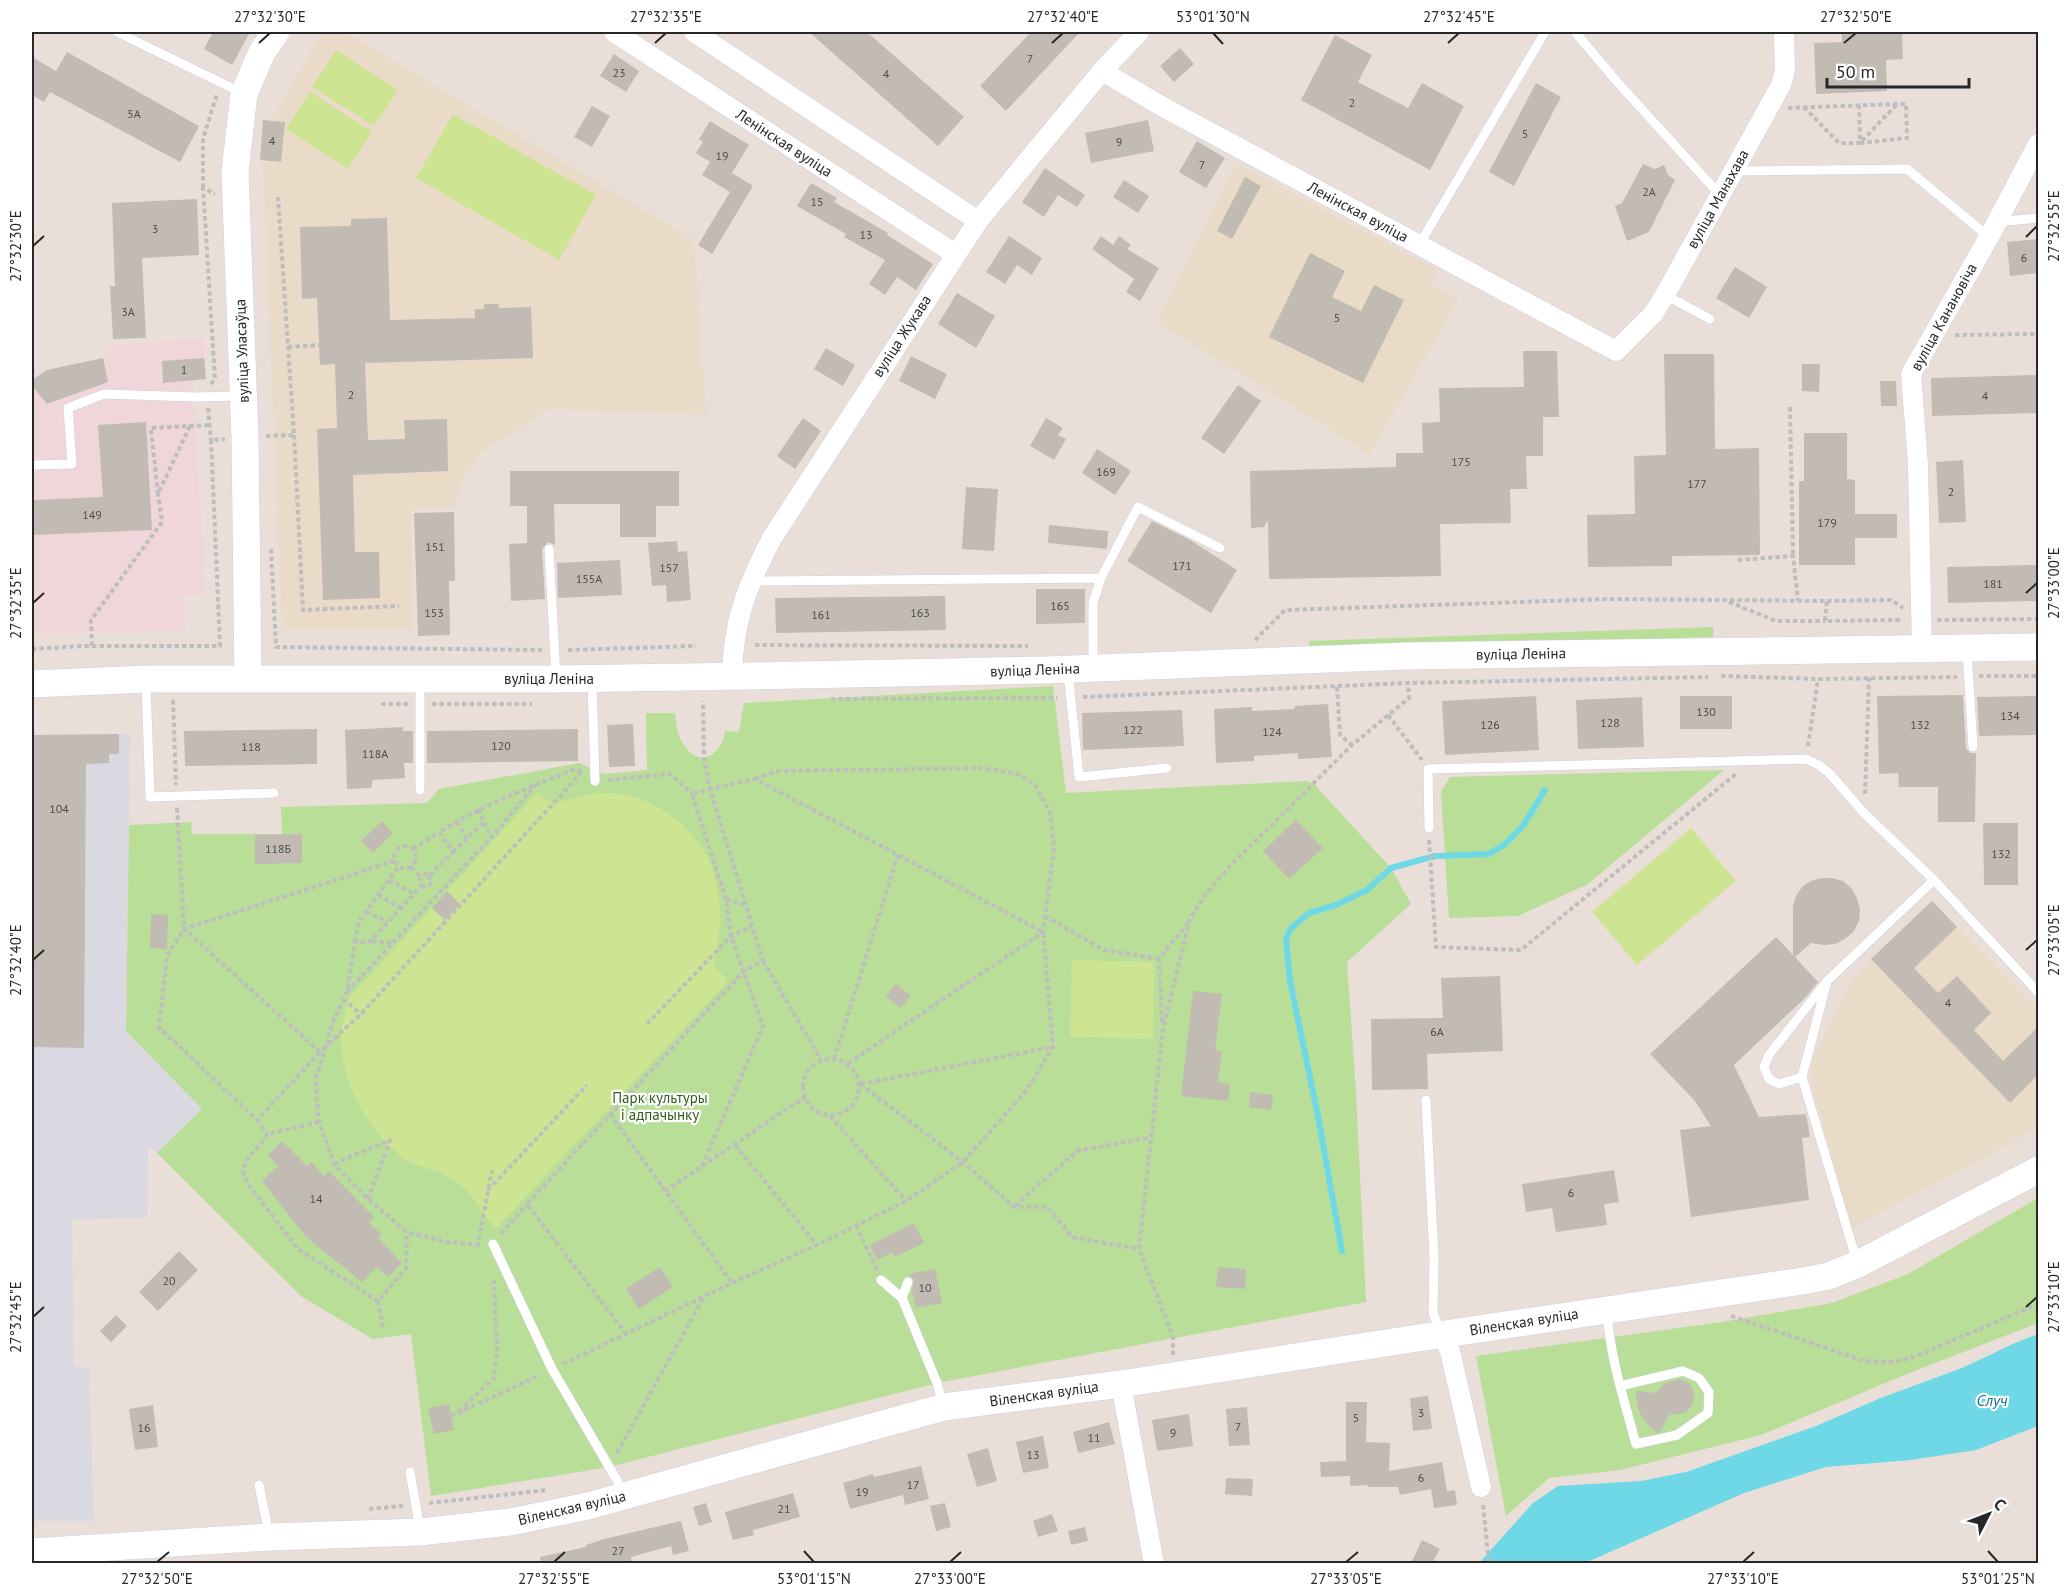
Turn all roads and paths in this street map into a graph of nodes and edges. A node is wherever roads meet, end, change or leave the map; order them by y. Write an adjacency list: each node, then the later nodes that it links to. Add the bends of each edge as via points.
1 (117, 32): 10 (lane)
2 (276, 32): 10 (main road, вуліца Уласаўца)
3 (614, 32): 25 (street, Ленінская вуліца)
4 (694, 32): 22 (street)
5 (1139, 32): 9 (street, вуліца Жукава)
6 (1545, 32): 24 (lane)
7 (1575, 32): 19 (lane)
8 (1784, 32): 11 (street, вуліца Манахава, via 1785,70)
9 (1102, 71): 22 (street, вуліца Жукава); 24 (street, Ленінская вуліца)
10 (234, 89): 18 (path, via 215,97 203,139); 33 (main road, вуліца Уласаўца)
11 (1770, 104): 14 (path, via 1779,108); 17 (street, вуліца Манахава)
12 (1897, 104): 13 (path); 15 (path); 15 (path, via 1906,104 1907,138)
13 (1860, 105): 14 (path); 15 (path)
14 (1804, 107): 15 (path, via 1839,143)
15 (1860, 143)
16 (2038, 144): 23 (street, вуліца Канановіча)
17 (1733, 171): 19 (street, вуліца Манахава); 23 (lane, via 1907,169)
18 (203, 188)
19 (1720, 195): 26 (street, вуліца Манахава)
20 (278, 197): 31 (path)
21 (2038, 218): 23 (lane)
22 (978, 221): 25 (street, вуліца Жукава)
23 (1993, 230): 29 (street, вуліца Канановіча)
24 (1419, 245): 32 (street, Ленінская вуліца)
25 (955, 254): 47 (street, вуліца Жукава, via 772,538)
26 (1665, 295): 27 (lane); 32 (street, вуліца Манахава, via 1653,314)
27 (1710, 319)
28 (2038, 334): 29 (path)
29 (1935, 335): 53 (street, вуліца Канановіча, via 1911,374)
30 (319, 345): 31 (path)
31 (288, 347): 37 (path)
32 (1616, 351)
33 (243, 396): 38 (main road, вуліца Уласаўца); 39 (lane, via 104,394 68,408 72,464)
34 (1790, 407): 44 (path)
35 (210, 425): 36 (path)
36 (190, 426): 40 (path); 40 (path, via 151,429)
37 (294, 435): 38 (path); 51 (path, via 303,610)
38 (245, 437): 56 (path, via 211,440 220,646); 67 (main road, вуліца Уласаўца)
39 (32, 465)
40 (158, 494): 56 (path, via 162,522 91,620)
41 (271, 542): 63 (path, via 276,647)
42 (1220, 548): 46 (lane, via 1138,507)
43 (549, 549): 63 (lane)
44 (1793, 556): 45 (path); 49 (path)
45 (1738, 560)
46 (1101, 578): 47 (lane); 65 (lane)
47 (750, 581): 66 (street, вуліца Жукава, via 732,645)
48 (1725, 601): 49 (path); 54 (path, via 1776,621); 59 (path, via 1609,599 1285,610)
49 (1798, 601): 50 (path)
50 (1827, 601): 53 (path, via 1890,600); 54 (path)
51 (399, 606)
52 (2038, 619): 53 (path)
53 (1922, 620): 54 (path); 64 (street, вуліца Канановіча)
54 (1825, 621)
55 (756, 645): 58 (path)
56 (92, 646): 61 (path)
57 (696, 646): 63 (path)
58 (1034, 646)
59 (1249, 646)
60 (2038, 647): 62 (main road, вуліца Леніна)
61 (32, 648)
62 (1967, 649): 64 (main road, вуліца Леніна); 81 (lane)
63 (554, 650): 71 (lane)
64 (1922, 650): 65 (main road, вуліца Леніна, via 1407,656)
65 (1081, 669): 66 (main road, вуліца Леніна); 84 (lane, via 1079,777)
66 (732, 676): 72 (main road, вуліца Леніна)
67 (248, 678): 69 (main road, вуліца Леніна); 70 (main road, вуліца Леніна)
68 (1869, 678): 96 (path)
69 (146, 679): 75 (main road, вуліца Леніна); 94 (lane, via 150,797)
70 (420, 679): 71 (main road, вуліца Леніна); 91 (lane)
71 (556, 679): 72 (main road, вуліца Леніна)
72 (592, 679): 88 (lane)
73 (1818, 679): 83 (path)
74 (1408, 683): 79 (path, via 1409,698)
75 (32, 684)
76 (1337, 687): 80 (path, via 1340,735)
77 (173, 700): 94 (path)
78 (703, 701): 90 (path, via 704,758)
79 (1388, 715): 80 (path); 85 (path)
80 (1352, 745): 123 (path, via 1229,867)
81 (1973, 747)
82 (1755, 759): 83 (lane); 85 (lane); 99 (path, via 1521,950 1436,947)
83 (1806, 759): 96 (lane, via 1830,774)
84 (1167, 768)
85 (1428, 769): 99 (lane)
86 (582, 773): 88 (path); 89 (path, via 576,769); 139 (path)
87 (755, 779): 90 (path); 105 (path); 122 (path, via 777,771 983,768 1019,774 1035,786 1050,812 1054,849)
88 (595, 781): 93 (path, via 670,774)
89 (536, 784): 95 (path); 101 (path)
90 (710, 789): 93 (path); 119 (path)
91 (420, 790)
92 (274, 792): 94 (lane)
93 (692, 794): 118 (path)
94 (176, 796): 126 (path)
95 (478, 809): 97 (path); 98 (path)
96 (1864, 813): 112 (lane)
97 (457, 822): 100 (path); 102 (path)
98 (484, 822): 101 (path); 102 (path)
99 (1429, 828)
100 (439, 832): 103 (path); 104 (path)
101 (491, 837): 115 (path)
102 (467, 838): 104 (path)
103 (413, 849): 106 (path, via 399,847); 108 (path, via 416,860)
104 (453, 852): 109 (path)
105 (898, 855): 127 (path); 145 (path)
106 (394, 861): 107 (path); 126 (path)
107 (399, 866): 108 (path); 111 (path)
108 (411, 867): 110 (path)
109 (429, 876): 110 (path); 114 (path)
110 (421, 877): 113 (path)
111 (389, 880): 116 (path); 117 (path)
112 (1934, 880): 135 (lane); 137 (lane)
113 (422, 885): 114 (path); 116 (path)
114 (430, 885): 115 (path)
115 (437, 892): 131 (path)
116 (414, 894): 120 (path)
117 (378, 896): 120 (path); 121 (path)
118 (726, 899): 119 (path); 128 (path)
119 (745, 905): 125 (path)
120 (401, 908): 124 (path)
121 (366, 912): 124 (path); 130 (path, via 359,921)
122 (1045, 916): 127 (path); 132 (path, via 1104,950)
123 (1190, 919): 132 (path); 141 (path)
124 (388, 922): 129 (path)
125 (752, 927): 128 (path); 133 (path)
126 (184, 929): 144 (path); 155 (path, via 167,956 159,1027)
127 (1043, 932): 143 (path); 147 (path)
128 (731, 936): 134 (path); 140 (path)
129 (371, 941): 130 (path); 131 (path)
130 (355, 942): 136 (path)
131 (391, 943): 136 (path)
132 (1159, 959): 141 (path)
133 (763, 961): 134 (path); 146 (path)
134 (744, 971): 153 (path); 162 (path, via 763,1026)
135 (1827, 981): 148 (lane); 148 (lane, via 1764,1066 1769,1079 1779,1084)
136 (346, 992): 138 (path)
137 (2038, 992)
138 (343, 999): 139 (path); 142 (path)
139 (361, 1014): 142 (path)
140 (647, 1024)
141 (1163, 1028): 158 (path)
142 (326, 1046): 144 (path); 156 (path, via 316,1078)
143 (1053, 1047): 149 (path); 160 (path, via 1026,1091)
144 (320, 1052): 155 (path)
145 (834, 1059): 146 (path); 147 (path)
146 (821, 1060): 151 (path, via 804,1079)
147 (847, 1064): 149 (path)
148 (1802, 1077): 177 (lane)
149 (860, 1084): 154 (path, via 852,1107); 160 (path)
150 (587, 1085): 165 (path)
151 (805, 1097): 154 (path, via 814,1110); 159 (path)
152 (1426, 1101): 190 (lane, via 1433,1313)
153 (610, 1114): 166 (path); 169 (path)
154 (830, 1116): 168 (path)
155 (257, 1120): 157 (path)
156 (319, 1122): 157 (path); 161 (path)
157 (267, 1134): 184 (path, via 245,1162 243,1172 248,1184 298,1249)
158 (1152, 1137): 170 (path, via 1077,1151); 176 (path)
159 (735, 1145): 162 (path); 175 (path)
160 (963, 1162): 168 (path); 170 (path)
161 (334, 1164): 167 (path); 167 (path, via 390,1140)
162 (702, 1166): 166 (path)
163 (492, 1170): 165 (path)
164 (2038, 1170): 177 (main road, Віленская вуліца)
165 (488, 1190): 174 (path)
166 (665, 1191): 181 (path)
167 (368, 1199): 172 (path)
168 (906, 1201): 171 (path)
169 (527, 1204): 173 (path); 189 (path)
170 (1014, 1206): 176 (path, via 1048,1207 1071,1237)
171 (856, 1225): 175 (path); 179 (path)
172 (407, 1232): 174 (path); 184 (path, via 406,1268)
173 (493, 1244): 174 (path); 192 (lane)
174 (478, 1245)
175 (817, 1245): 181 (path)
176 (1139, 1249): 191 (path, via 1173,1337)
177 (1857, 1264): 186 (main road, Віленская вуліца, via 1829,1276 1803,1281)
178 (494, 1279): 196 (path, via 494,1378)
179 (880, 1280): 183 (lane)
180 (908, 1282): 183 (lane)
181 (732, 1283): 182 (path)
182 (704, 1297): 189 (path); 198 (path)
183 (902, 1298): 195 (lane)
184 (378, 1301): 188 (path)
185 (2038, 1304): 187 (path, via 1914,1357 1892,1362 1864,1361)
186 (1607, 1309): 190 (main road, Віленская вуліца); 194 (lane)
187 (1725, 1314)
188 (382, 1327)
189 (626, 1334): 192 (path)
190 (1442, 1334): 193 (main road, Віленская вуліца); 201 (street, via 1450,1351)
191 (1173, 1357)
192 (552, 1369): 196 (path); 198 (lane)
193 (1121, 1384): 195 (main road, Віленская вуліца); 206 (street)
194 (1620, 1386): 194 (lane, via 1636,1444 1677,1435 1708,1413 1709,1392 1699,1378 1683,1371)
195 (944, 1407): 202 (main road, Віленская вуліца)
196 (457, 1413): 197 (path)
197 (451, 1416)
198 (609, 1467): 202 (lane)
199 (410, 1472): 203 (lane)
200 (259, 1485): 204 (lane)
201 (1480, 1487): 207 (path)
202 (626, 1496): 203 (main road, Віленская вуліца, via 510,1522)
203 (420, 1532): 204 (main road, Віленская вуліца)
204 (269, 1537): 205 (main road, Віленская вуліца)
205 (32, 1552)
206 (1154, 1563)
207 (1489, 1563)

